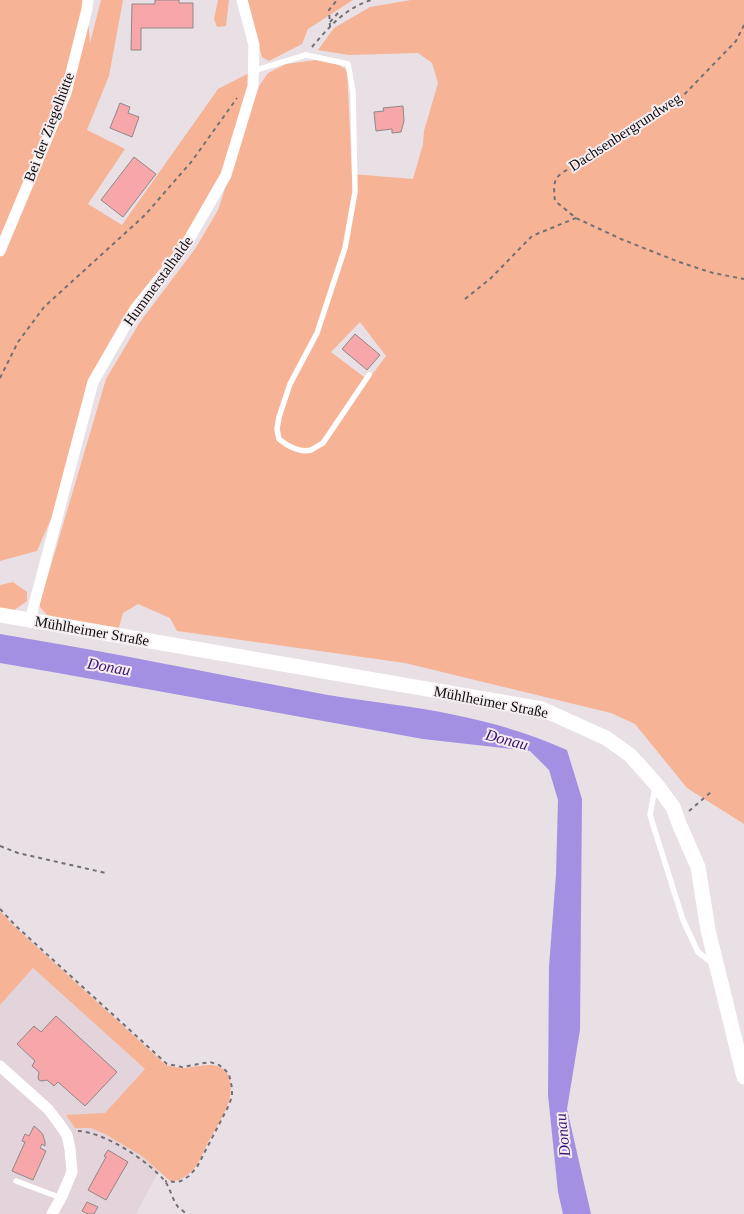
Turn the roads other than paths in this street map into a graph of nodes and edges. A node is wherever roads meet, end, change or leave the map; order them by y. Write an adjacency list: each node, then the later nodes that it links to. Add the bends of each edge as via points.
1 (88, 0): 4 (street, Bei der Ziegelhütte, via 66,93)
2 (242, 0): 3 (street, Hummerstalhalde, via 254,46)
3 (254, 72): 5 (lane, via 306,55 348,64 353,92 355,192 345,248 317,333 290,384 279,417 279,439 300,450 311,450 323,443); 7 (street, Hummerstalhalde, via 253,86 226,175 184,248 135,309 94,382)
4 (0, 251)
5 (369, 374)
6 (0, 615): 7 (main road, Mühlheimer Straße)
7 (30, 620): 8 (main road, Mühlheimer Straße, via 542,709 606,738 630,755)
8 (656, 784): 9 (main road, Mühlheimer Straße, via 673,807 698,868); 9 (lane, via 650,815 683,920 698,952)
9 (717, 967): 11 (main road, Mühlheimer Straße)
10 (0, 1066): 13 (street, via 48,1109 67,1134 72,1172)
11 (744, 1077)
12 (16, 1181): 13 (lane)
13 (60, 1198): 14 (street)
14 (52, 1214)

